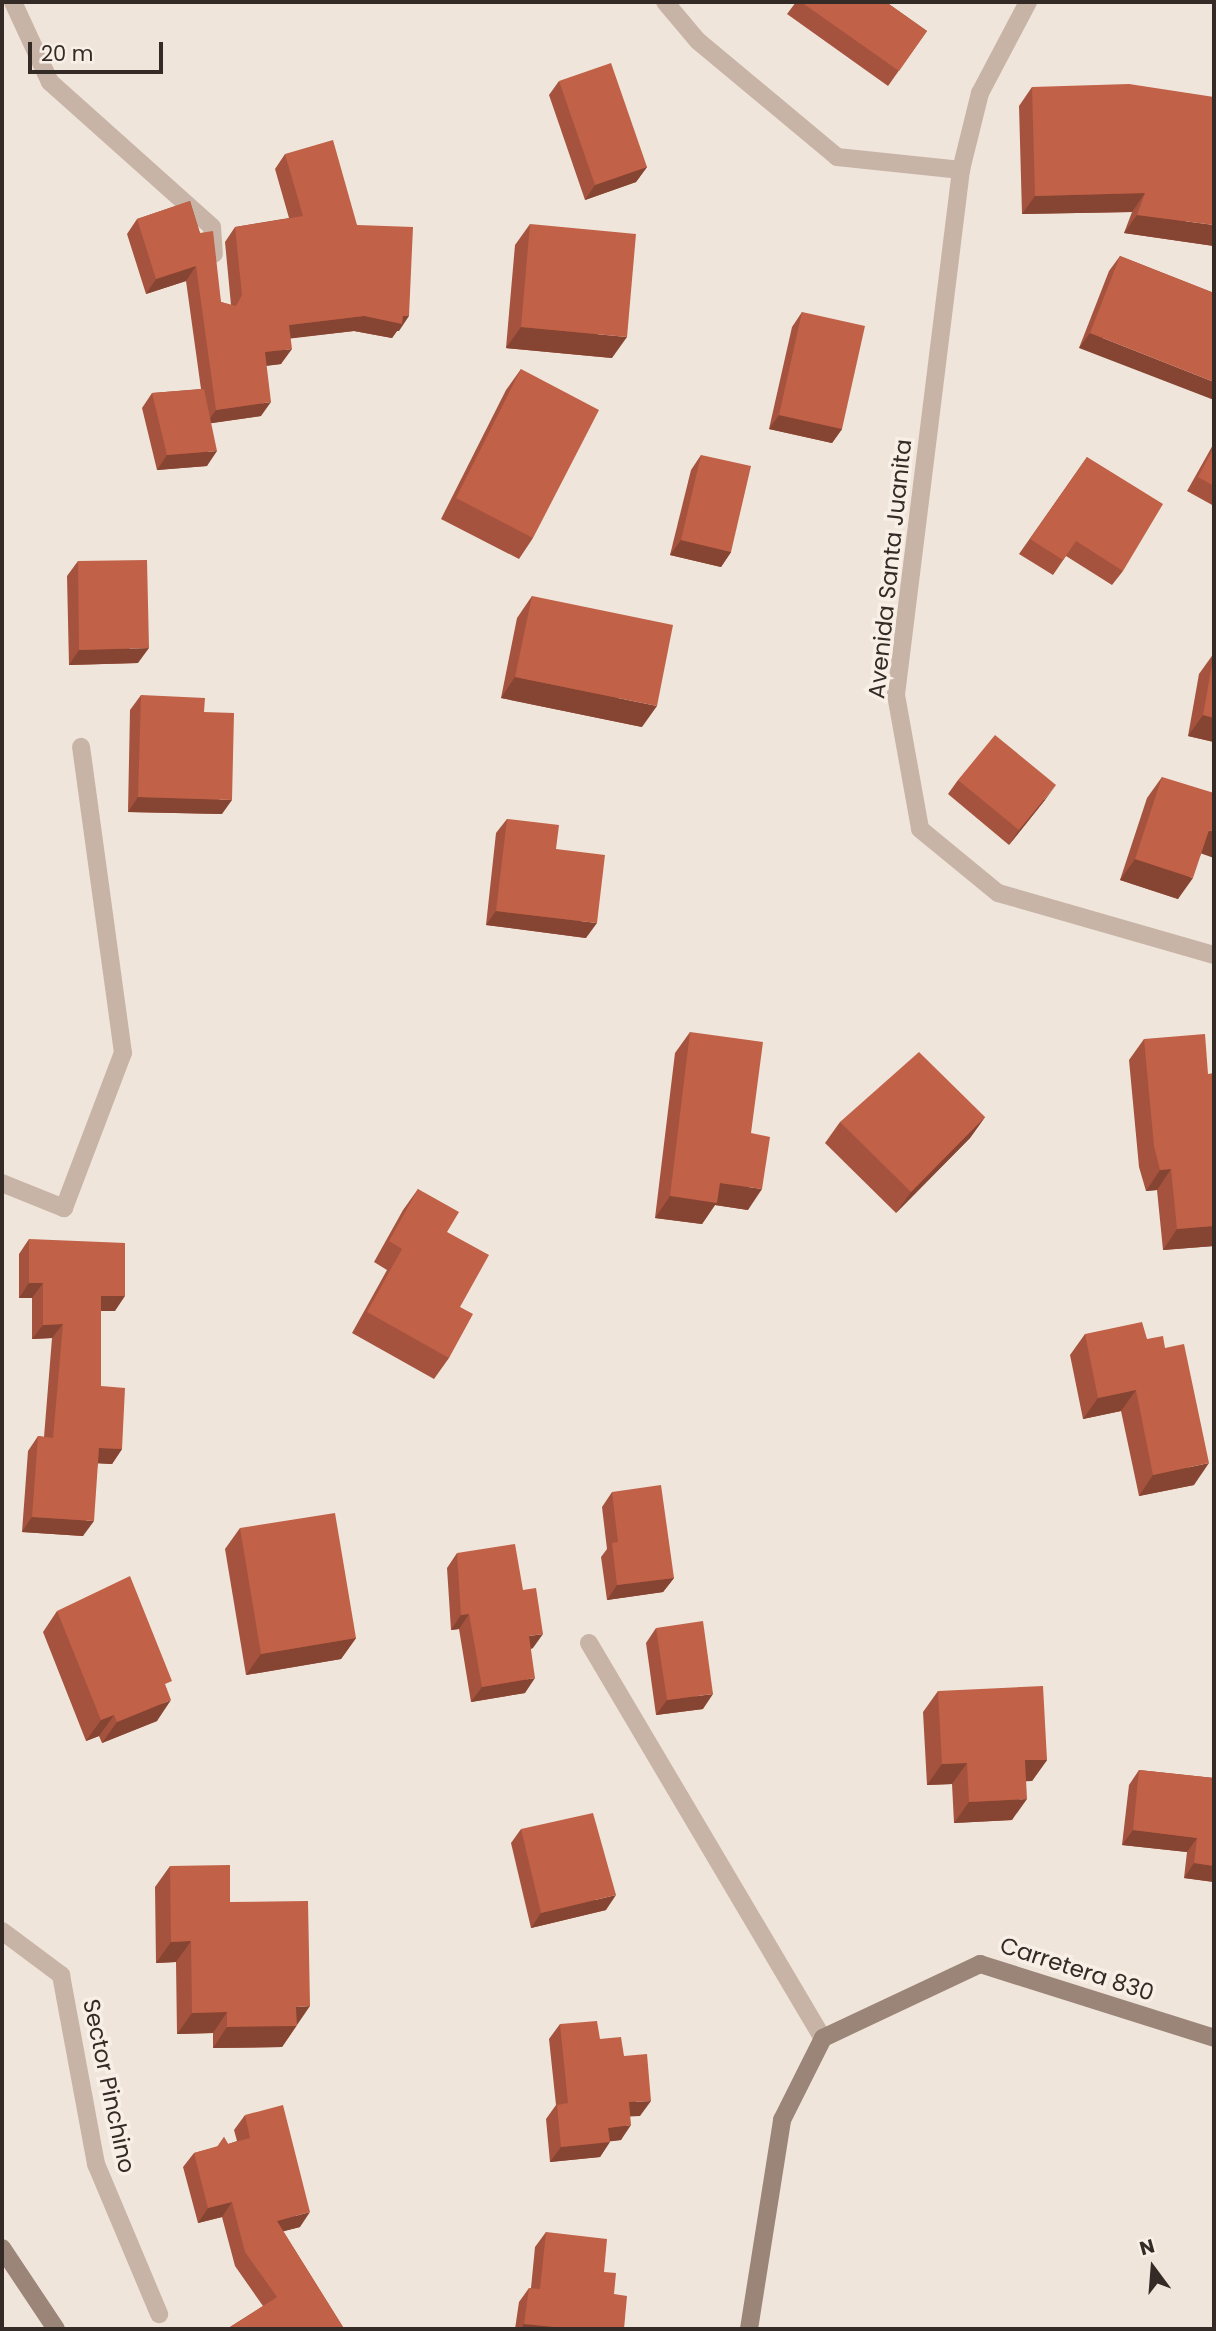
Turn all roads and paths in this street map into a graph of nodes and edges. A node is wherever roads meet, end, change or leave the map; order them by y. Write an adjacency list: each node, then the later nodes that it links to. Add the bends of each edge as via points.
1 (13, 2): 5 (street, via 50,82 212,227)
2 (665, 2): 4 (street, via 698,41 837,157)
3 (1028, 2): 4 (street, Avenida Santa Juanita, via 980,93)
4 (961, 170): 7 (street, Avenida Santa Juanita, via 896,695 920,830 998,893)
5 (216, 275)
6 (81, 747): 8 (street, via 123,1054 64,1208)
7 (1214, 955)
8 (2, 1183)
9 (589, 1643): 11 (street)
10 (2, 1931): 14 (street, Sector Pinchino, via 61,1975 96,2164)
11 (823, 2038): 12 (street, Carretera 830, via 979,1964); 16 (street, via 782,2120)
12 (1214, 2038)
13 (2, 2248): 15 (street)
14 (159, 2314)
15 (56, 2329)
16 (749, 2329)

